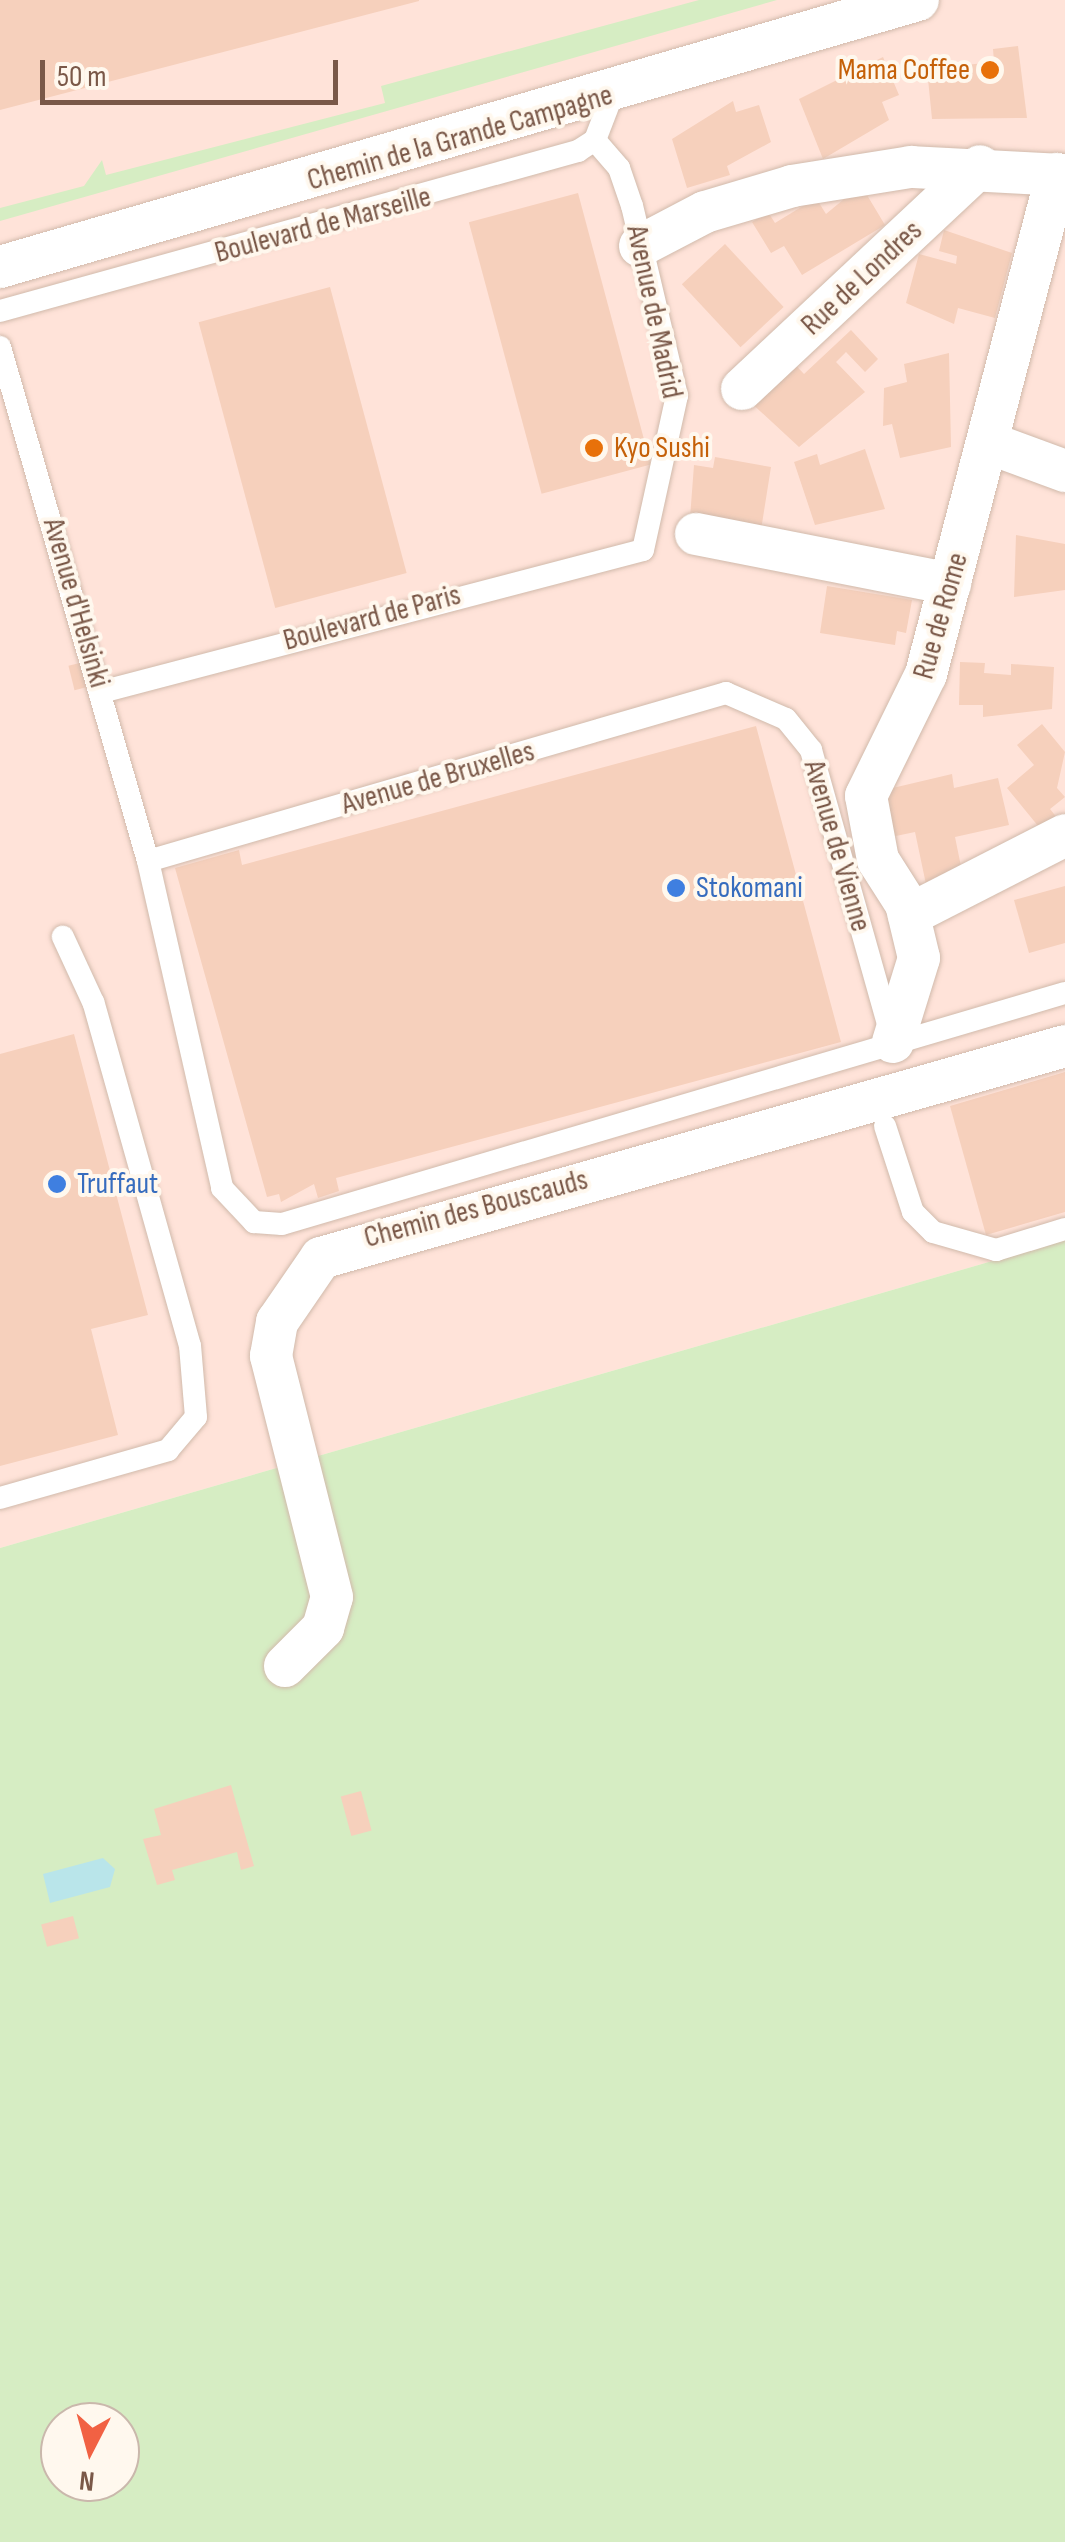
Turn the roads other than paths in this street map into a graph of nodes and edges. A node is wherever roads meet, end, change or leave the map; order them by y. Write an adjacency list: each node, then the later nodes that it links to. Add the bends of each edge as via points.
1 (850, 0): 8 (street, Chemin de la Grande Campagne)
2 (918, 0): 3 (street, Chemin de la Grande Campagne)
3 (612, 96): 4 (lane); 9 (street, Chemin de la Grande Campagne)
4 (595, 140): 7 (lane, Avenue de Madrid, via 619,168); 10 (lane, Boulevard de Marseille, via 421,200)
5 (980, 166): 6 (street); 7 (street, via 792,186 684,220); 12 (street, Rue de Londres)
6 (1061, 174): 13 (street, Rue de Rome)
7 (640, 246): 16 (lane, Avenue de Madrid, via 677,396)
8 (0, 248)
9 (0, 267)
10 (0, 312)
11 (0, 346): 18 (lane, Avenue d'Helsinki)
12 (742, 389)
13 (989, 443): 14 (street); 17 (street, Rue de Rome)
14 (1065, 472)
15 (696, 534): 17 (street)
16 (643, 550): 18 (lane, Boulevard de Paris)
17 (950, 584): 22 (street, Rue de Rome, via 921,687 865,807 878,860)
18 (101, 692): 21 (lane, Avenue d'Helsinki)
19 (726, 694): 21 (lane, Avenue de Bruxelles); 25 (lane, Avenue de Vienne, via 786,719 811,750)
20 (1065, 835): 22 (street)
21 (148, 861): 25 (lane, Avenue d'Helsinki, via 222,1188 254,1222 282,1224)
22 (909, 916): 25 (street, Rue de Rome, via 919,958)
23 (63, 937): 29 (lane, via 93,1002 184,1327 196,1417 168,1450)
24 (1065, 993): 25 (lane, Avenue d'Helsinki)
25 (893, 1042)
26 (1065, 1046): 30 (street, Chemin des Bouscauds, via 321,1258 277,1322 271,1356 332,1597 323,1628)
27 (884, 1126): 28 (lane, via 913,1212 933,1232 996,1250)
28 (1065, 1229)
29 (0, 1498)
30 (285, 1666)

